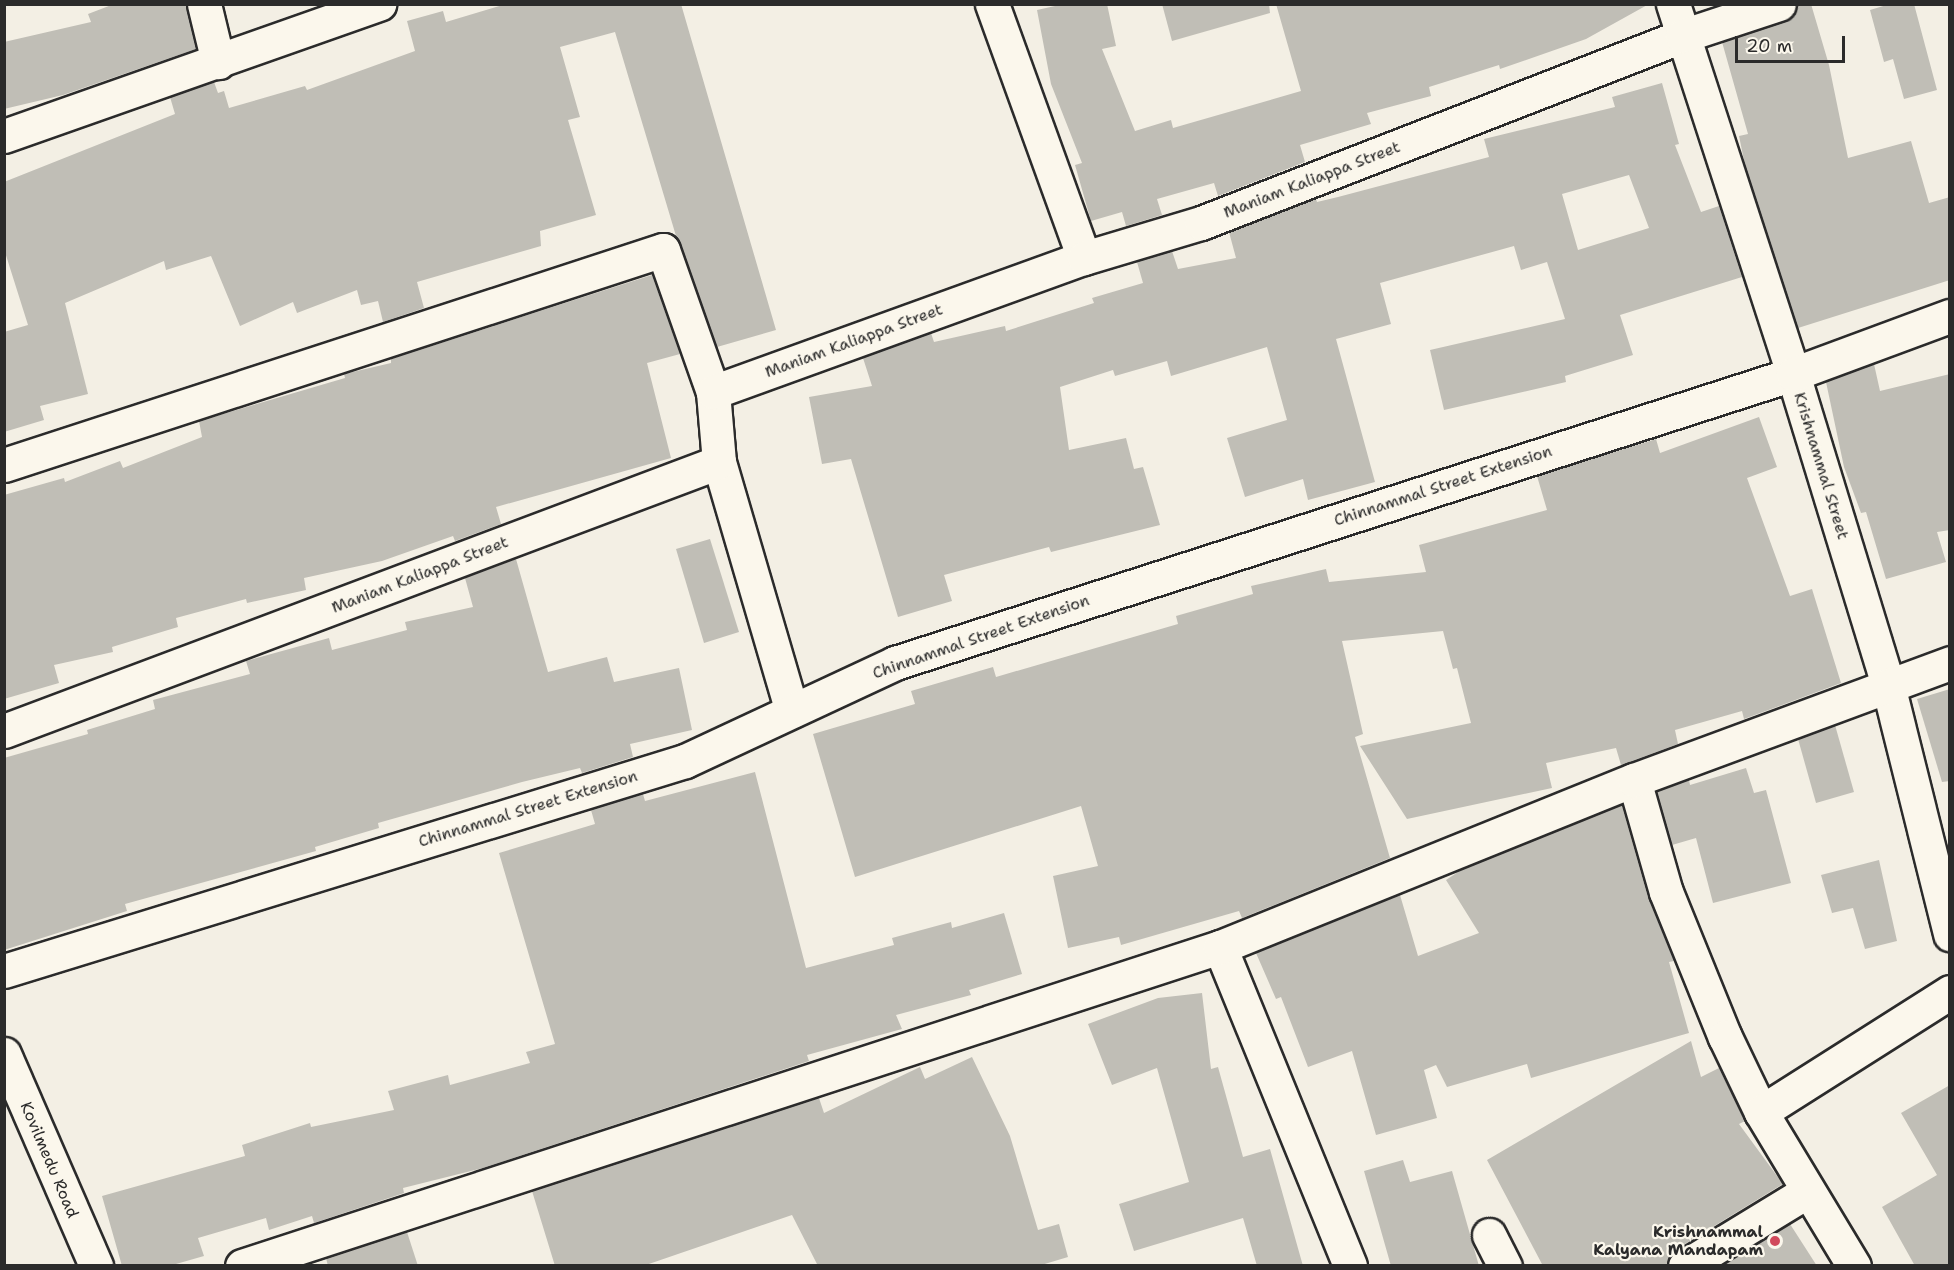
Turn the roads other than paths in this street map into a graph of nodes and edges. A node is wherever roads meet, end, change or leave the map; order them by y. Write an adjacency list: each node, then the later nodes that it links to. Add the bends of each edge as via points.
1 (204, 4): 7 (street)
2 (379, 4): 7 (street)
3 (992, 4): 9 (street)
4 (1673, 4): 6 (street, Krishnammal Street)
5 (1779, 4): 6 (street, Maniam Kaliappa Street)
6 (1682, 36): 9 (street, Maniam Kaliappa Street, via 1201,223); 11 (street, Krishnammal Street)
7 (218, 62): 8 (street)
8 (4, 136)
9 (1084, 258): 12 (street, Maniam Kaliappa Street)
10 (1950, 316): 11 (street, Chinnammal Street Extension)
11 (1793, 374): 16 (street, Krishnammal Street); 17 (street, Chinnammal Street Extension, via 895,663)
12 (713, 392): 13 (street); 14 (street, via 663,250)
13 (719, 462): 17 (street); 18 (street, Maniam Kaliappa Street)
14 (4, 465)
15 (1950, 663): 16 (street)
16 (1888, 686): 19 (street); 20 (street, Krishnammal Street)
17 (792, 711): 22 (street, Chinnammal Street Extension, via 685,761)
18 (4, 732)
19 (1634, 780): 21 (street); 25 (street, via 1670,902)
20 (1950, 934)
21 (1220, 947): 29 (street); 30 (street)
22 (4, 971)
23 (1950, 992): 25 (street)
24 (4, 1054): 28 (street, Kovilmedu Road)
25 (1761, 1112): 26 (street)
26 (1808, 1191): 32 (street); 33 (street)
27 (1489, 1235): 31 (street)
28 (96, 1266)
29 (242, 1266)
30 (1350, 1266)
31 (1505, 1266)
32 (1685, 1266)
33 (1854, 1266)

